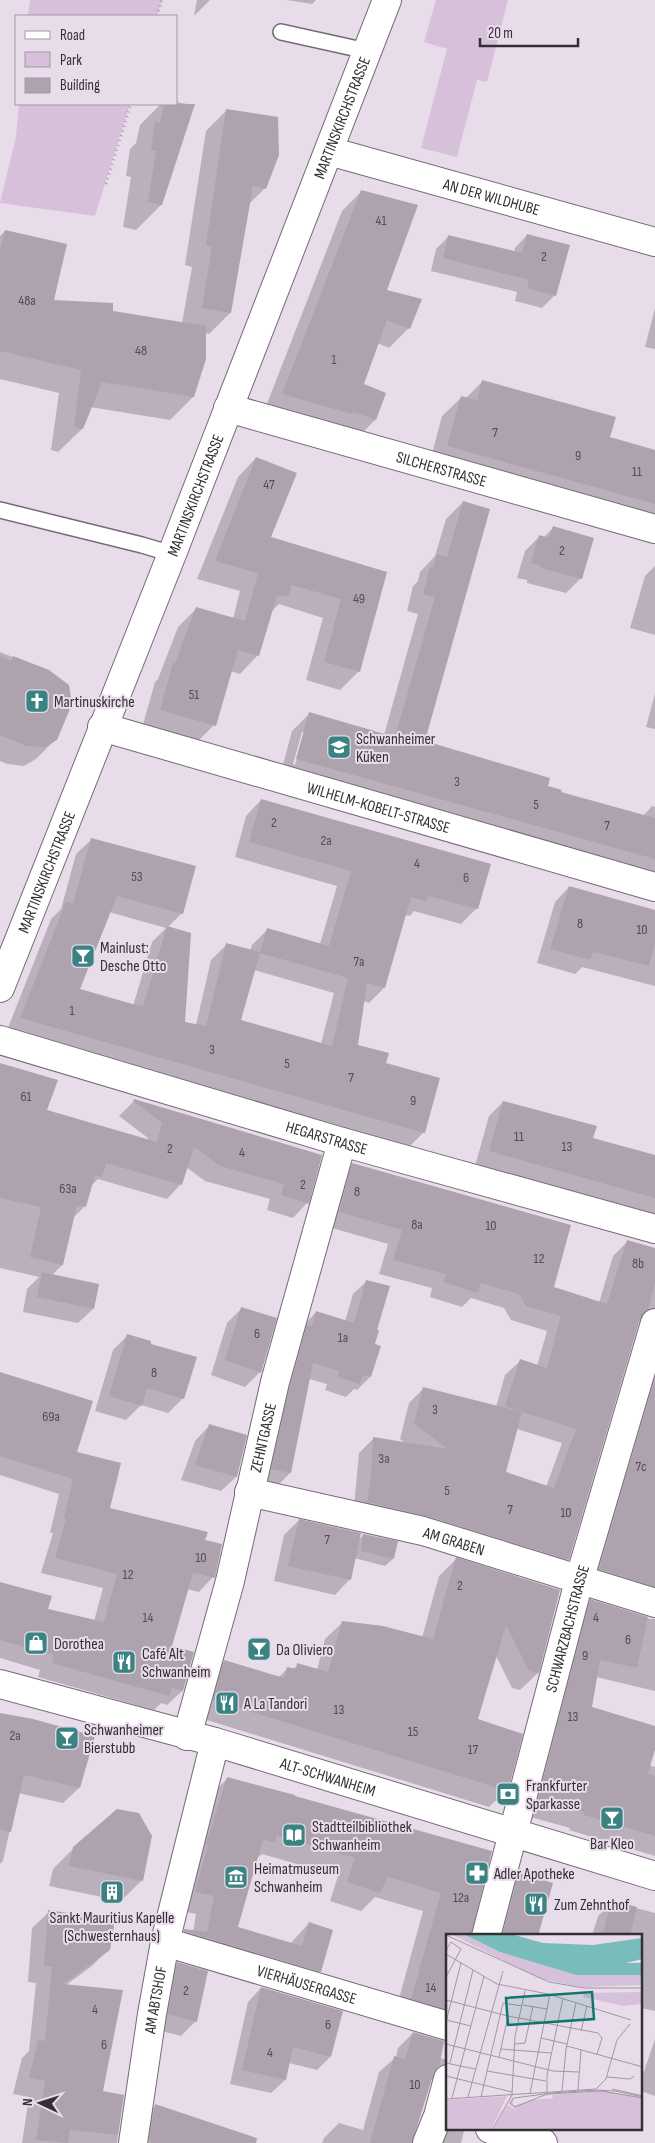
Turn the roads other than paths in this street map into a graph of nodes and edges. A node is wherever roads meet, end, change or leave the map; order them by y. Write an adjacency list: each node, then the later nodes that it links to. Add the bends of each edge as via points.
1 (386, 0): 3 (street, MARTINSKIRCHSTRASSE)
2 (281, 32): 3 (lane)
3 (367, 51): 4 (street, MARTINSKIRCHSTRASSE)
4 (329, 151): 5 (street, AN DER WILDHUBE); 6 (street, MARTINSKIRCHSTRASSE)
5 (655, 242)
6 (228, 408): 8 (street, SILCHERSTRASSE); 9 (street, MARTINSKIRCHSTRASSE)
7 (0, 510): 9 (lane)
8 (655, 529)
9 (172, 554): 10 (street, MARTINSKIRCHSTRASSE)
10 (102, 727): 11 (street, WILHELM-KOBELT-STRASSE); 12 (street, MARTINSKIRCHSTRASSE)
11 (655, 887)
12 (0, 988)
13 (0, 1040): 14 (street, HEGARSTRASSE)
14 (342, 1142): 15 (street, HEGARSTRASSE); 17 (street, ZEHNTGASSE, via 275,1382)
15 (655, 1229)
16 (655, 1323): 18 (street, SCHWARZBACHSTRASSE)
17 (249, 1492): 18 (street, AM GRABEN, via 423,1532); 21 (street, ZEHNTGASSE, via 230,1581)
18 (579, 1581): 19 (street, AM GRABEN); 23 (street, SCHWARZBACHSTRASSE)
19 (655, 1603)
20 (0, 1684): 21 (street, ALT-SCHWANHEIM)
21 (187, 1736): 22 (street, ALT-SCHWANHEIM)
22 (215, 1742): 23 (street, ALT-SCHWANHEIM); 26 (street, AM ABTSHOF)
23 (514, 1833): 24 (street, ALT-SCHWANHEIM); 25 (street, SCHWARZBACHSTRASSE)
24 (655, 1876)
25 (487, 1934)
26 (165, 1942): 27 (street, VIERHÄUSERGASSE); 31 (street, AM ABTSHOF)
27 (446, 2025)
28 (446, 2094): 29 (street)
29 (443, 2117): 32 (street)
30 (494, 2130): 33 (street)
31 (133, 2143)
32 (427, 2143)
33 (543, 2143)

